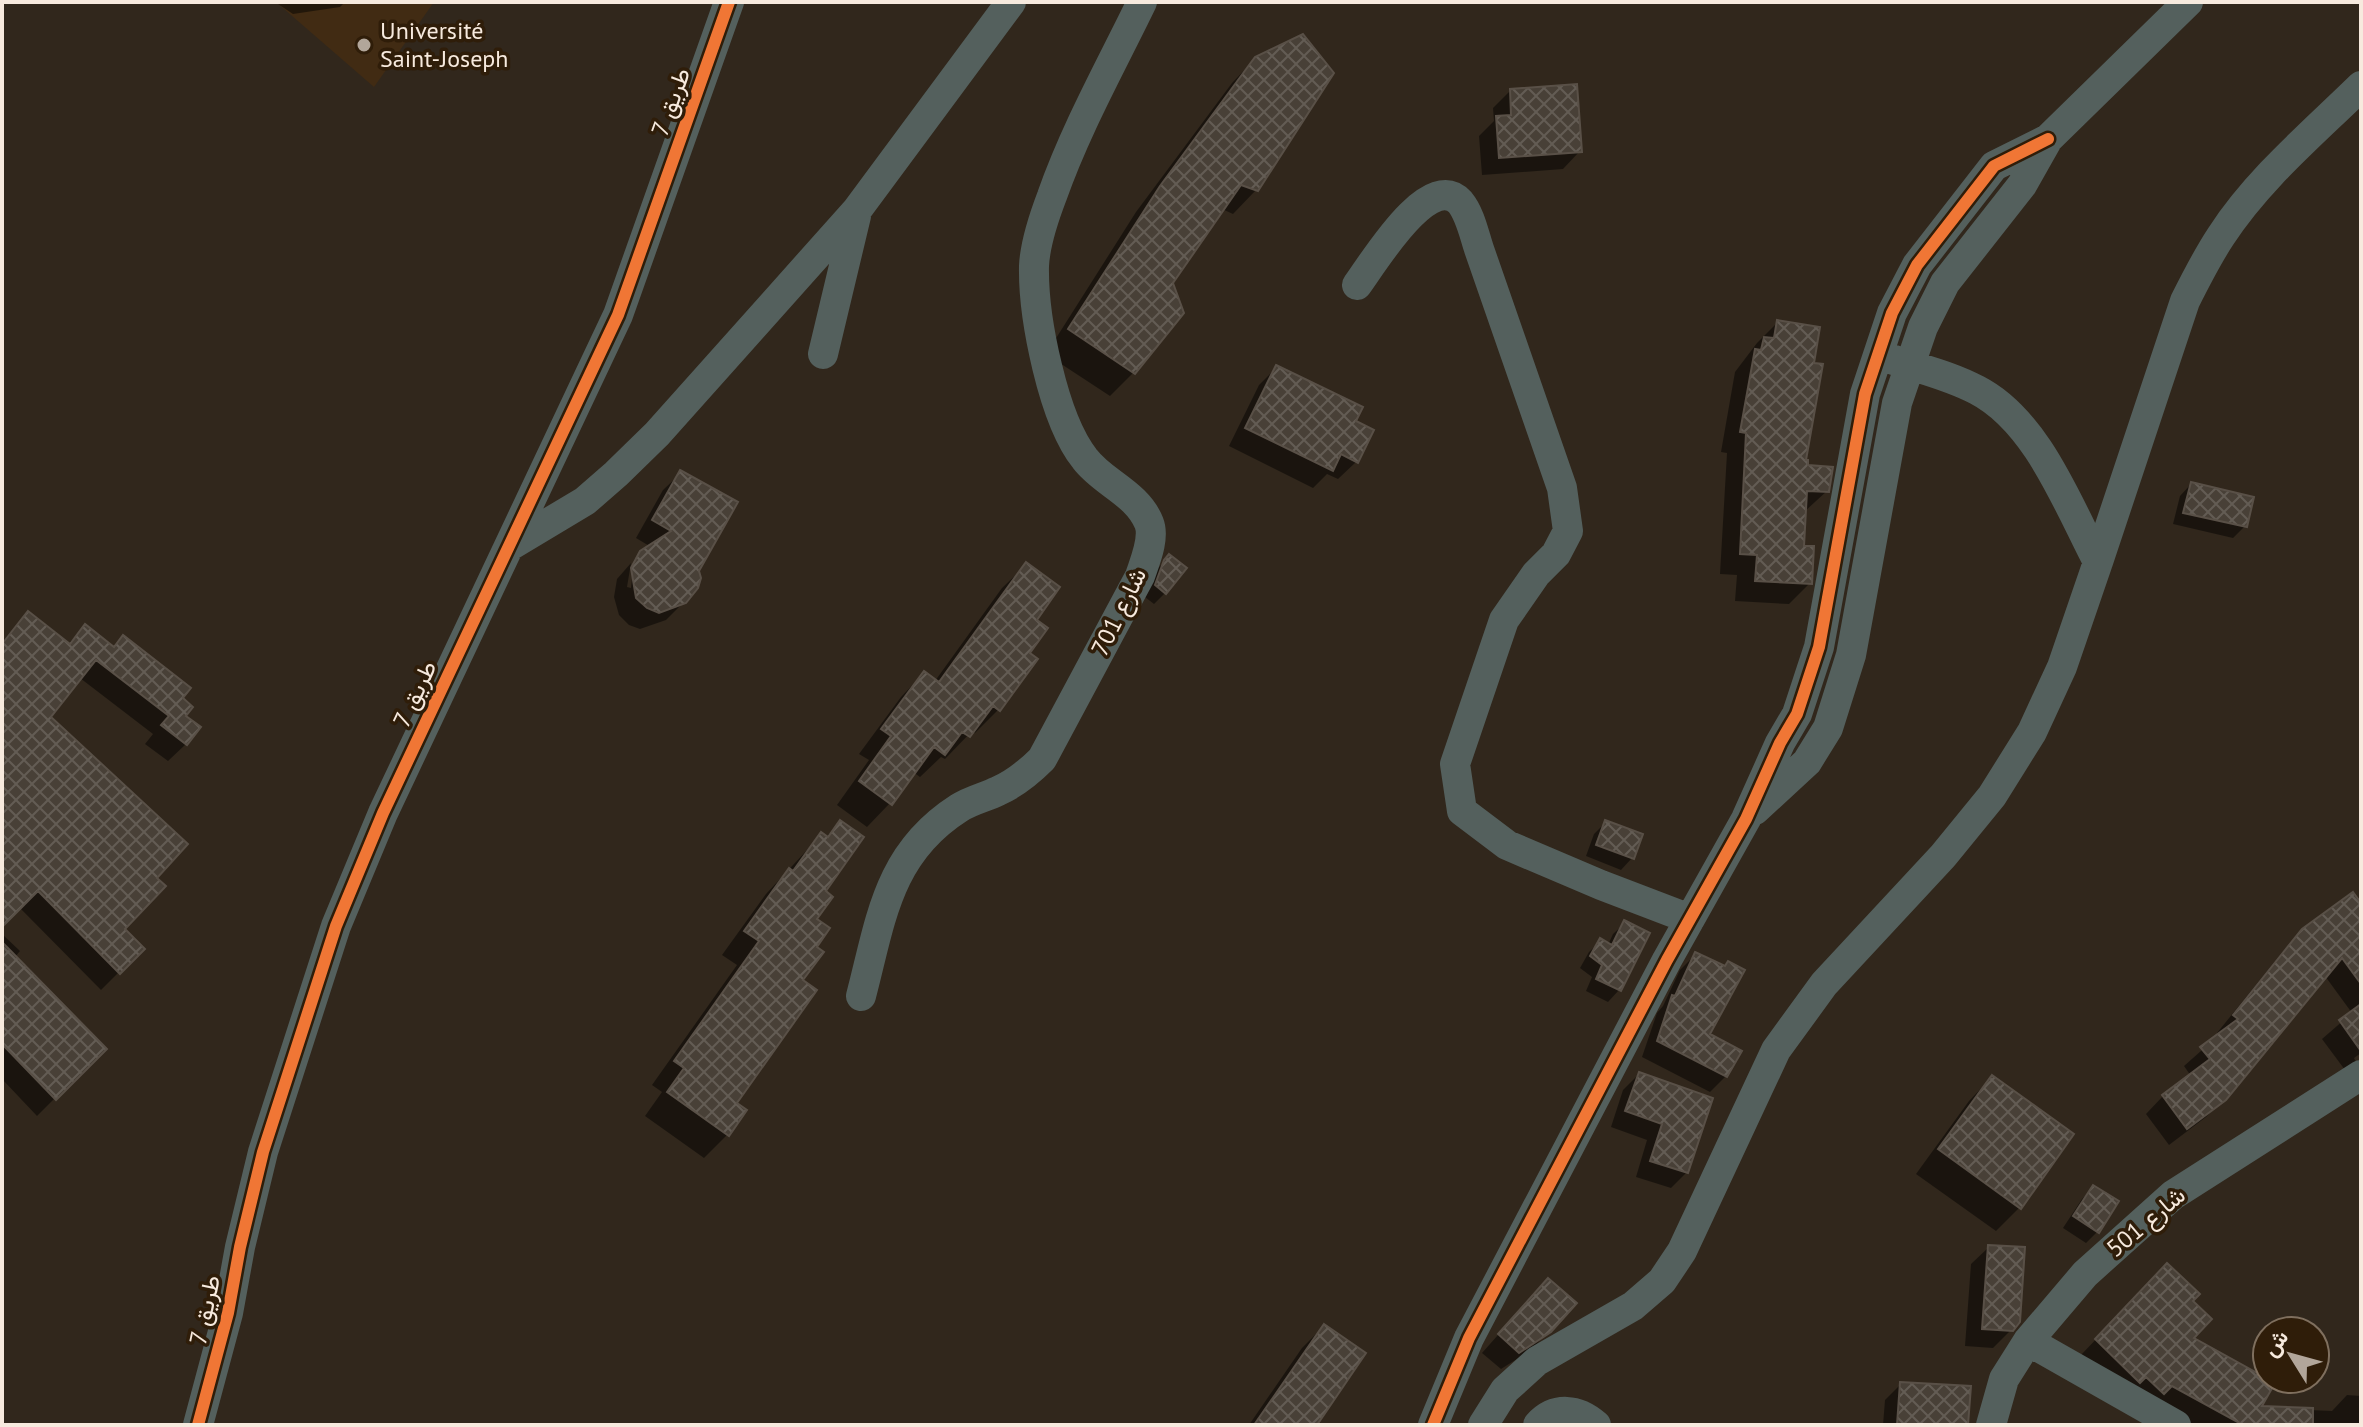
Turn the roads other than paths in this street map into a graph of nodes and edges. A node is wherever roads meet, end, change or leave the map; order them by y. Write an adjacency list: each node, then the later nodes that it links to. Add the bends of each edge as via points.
1 (729, 2): 12 (street, طريق 7, via 618,315)
2 (1011, 2): 7 (street)
3 (1142, 2): 16 (street, شارع 701, via 1062,167 1034,262 1034,299 1070,435 1085,460 1140,506 1151,526 1148,551 1140,576 1042,759 1023,778 962,805 929,829 903,861 887,898)
4 (2188, 2): 6 (street)
5 (2361, 86): 13 (street, via 2256,191 2202,267 2185,301)
6 (2048, 139): 10 (street, via 1994,166 1959,208 1917,265); 11 (street, via 2022,185 1945,283)
7 (857, 210): 9 (street); 12 (street, via 616,474 585,501)
8 (1357, 285): 15 (street, via 1411,212 1429,200 1458,200 1562,488 1568,531 1504,620 1455,764 1462,811 1507,845)
9 (823, 354)
10 (1878, 355): 11 (street); 14 (street, via 1856,433 1819,647 1797,714)
11 (1909, 366): 13 (street, via 1936,371 1980,391 2013,415 2032,438); 14 (street, via 1888,440 1851,655 1828,728 1807,762)
12 (510, 546): 19 (street, طريق 7, via 383,813 336,926 263,1152)
13 (2098, 562): 21 (street, via 2062,667 2032,732 1992,796 1824,984 1776,1050 1682,1251 1662,1281 1633,1306 1537,1361 1505,1390)
14 (1746, 819): 15 (street)
15 (1690, 919): 20 (street, via 1469,1338)
16 (861, 996)
17 (2361, 1075): 18 (street, شارع 501, via 2173,1195 2085,1274)
18 (2028, 1341): 24 (street, شارع 501, via 2004,1379); 25 (street)
19 (198, 1425)
20 (1433, 1425)
21 (1483, 1425)
22 (1538, 1425): 23 (street, via 1561,1410)
23 (1596, 1425)
24 (1991, 1425)
25 (2176, 1425)

